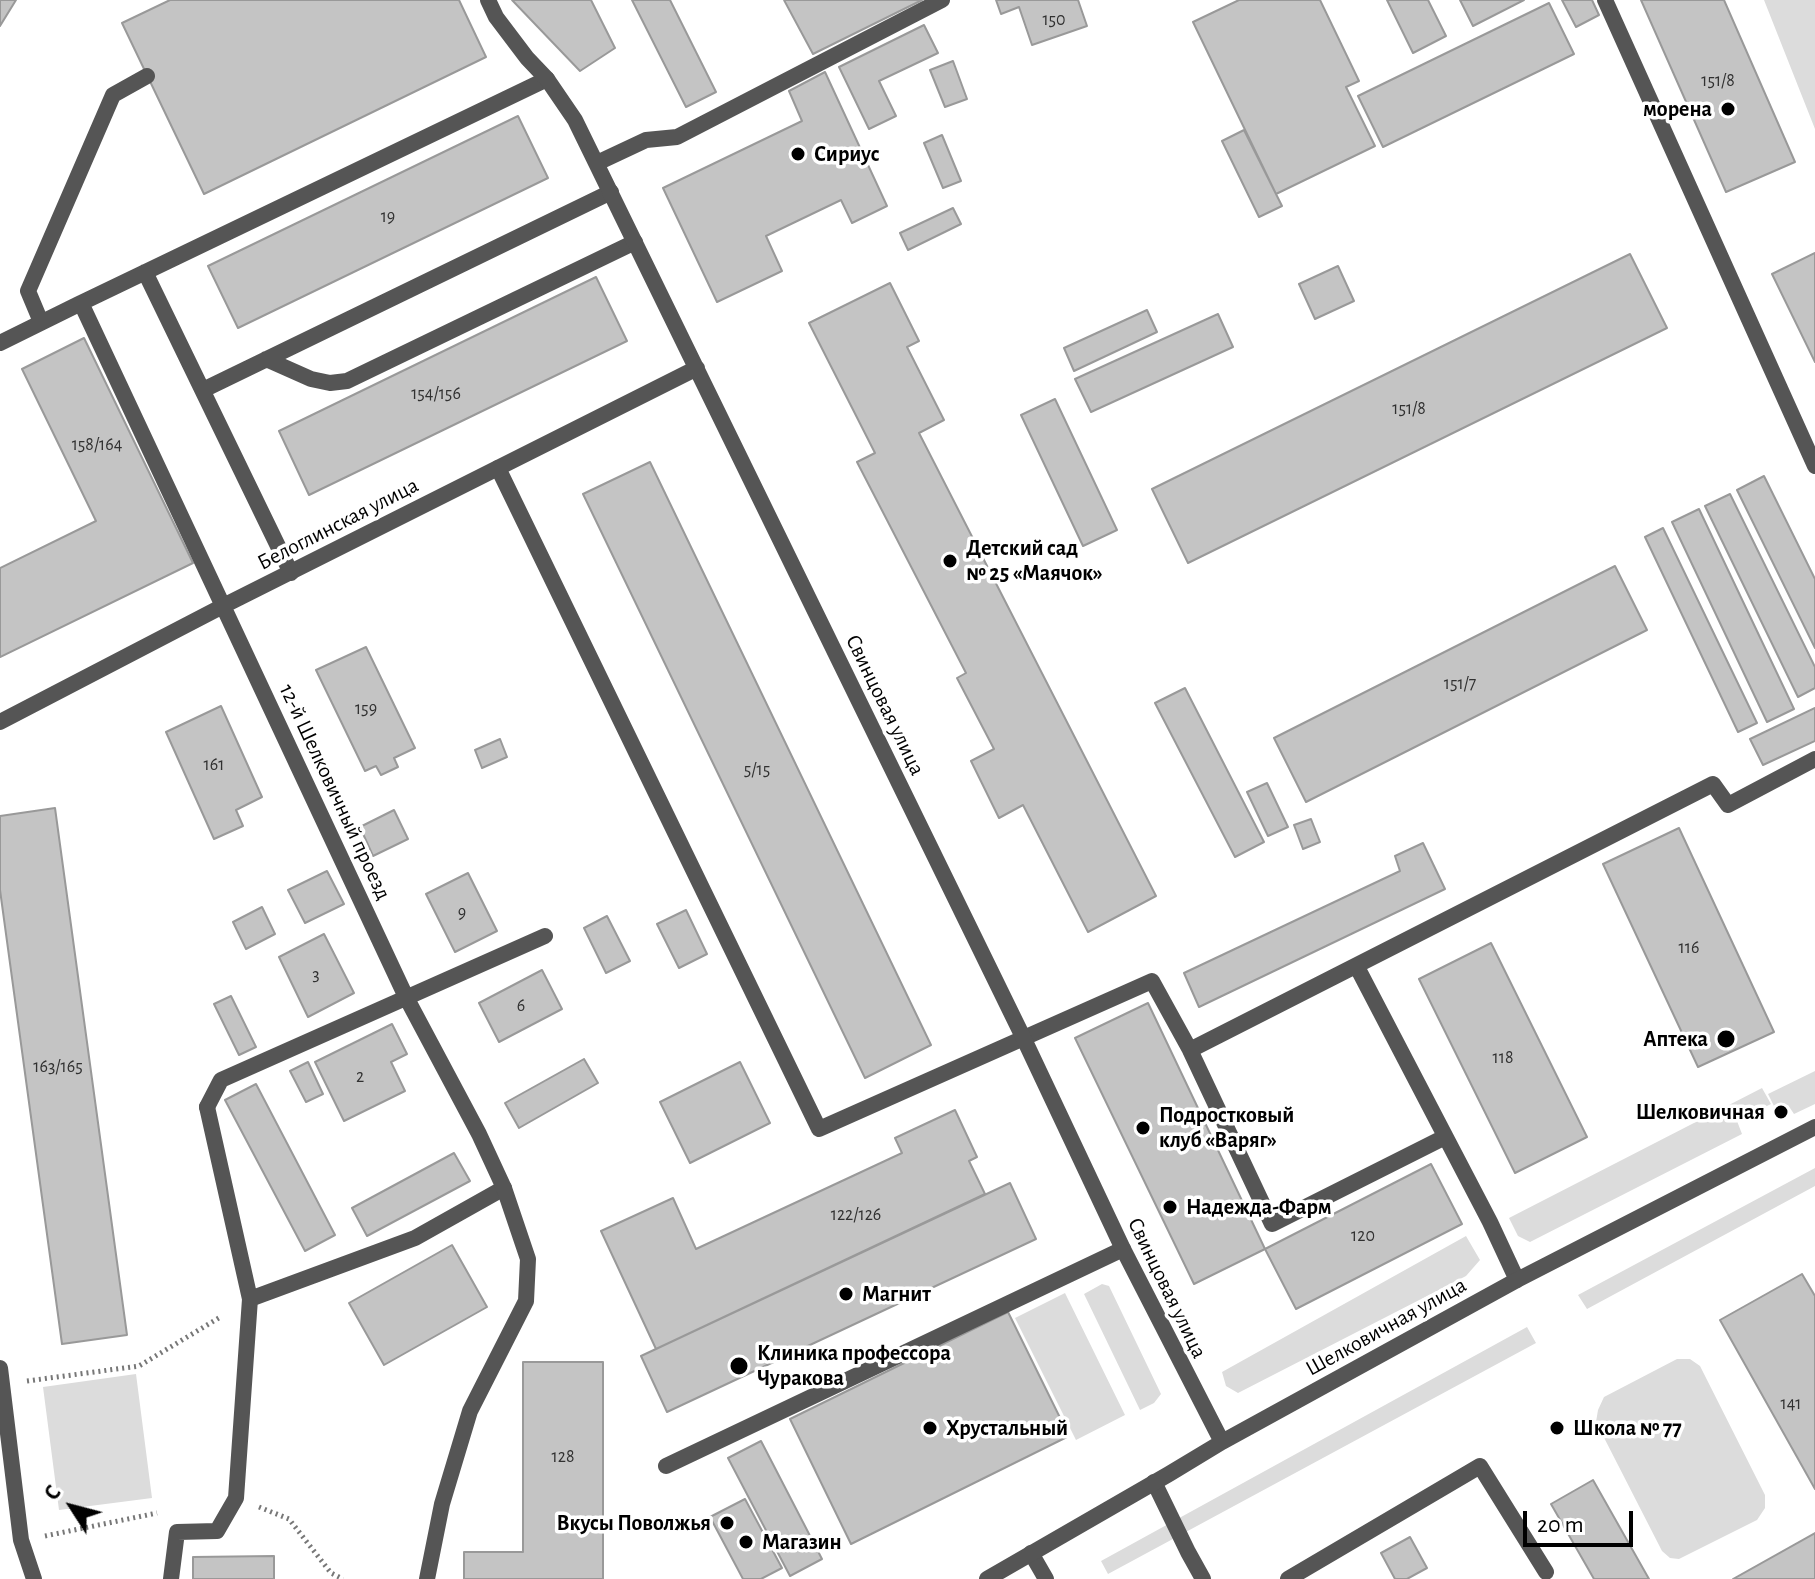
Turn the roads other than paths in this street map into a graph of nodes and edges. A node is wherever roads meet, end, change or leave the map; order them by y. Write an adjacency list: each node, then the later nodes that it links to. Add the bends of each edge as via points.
1 (488, 0): 5 (street, Свинцовая улица, via 511,38)
2 (942, 0): 6 (street, via 677,137 646,140)
3 (1605, 0): 16 (street)
4 (147, 76): 11 (street, via 113,95 28,291)
5 (547, 79): 6 (street, Свинцовая улица); 9 (street)
6 (597, 163): 7 (street, Свинцовая улица)
7 (611, 192): 8 (street, Свинцовая улица); 13 (street)
8 (635, 242): 13 (street, via 347,381 311,379); 14 (street, Свинцовая улица)
9 (145, 272): 10 (street); 15 (street)
10 (81, 303): 11 (street); 19 (street, 12-й Шелковичный проезд)
11 (41, 322): 12 (street)
12 (0, 343)
13 (266, 359): 15 (street)
14 (697, 368): 17 (street, Белоглинская улица); 25 (street, Свинцовая улица)
15 (203, 390): 18 (street)
16 (1815, 466)
17 (498, 468): 18 (street, Белоглинская улица); 25 (street, via 819,1129)
18 (291, 573): 19 (street, Белоглинская улица)
19 (223, 606): 20 (street, Белоглинская улица); 24 (street, 12-й Шелковичный проезд)
20 (0, 722)
21 (1815, 759): 23 (street, via 1728,805 1713,784)
22 (545, 936): 24 (street)
23 (1357, 967): 26 (street); 28 (street)
24 (406, 997): 29 (street, 12-й Шелковичный проезд); 32 (street, via 221,1080 207,1107)
25 (1023, 1037): 26 (street, via 1152,981); 30 (street, Свинцовая улица)
26 (1190, 1050): 28 (street, via 1272,1224)
27 (1815, 1127): 31 (street, Шелковичная улица)
28 (1445, 1137): 31 (street)
29 (504, 1188): 32 (street, via 415,1238); 41 (street, 12-й Шелковичный проезд, via 528,1259 526,1301 470,1411 442,1504)
30 (1123, 1249): 34 (street, Свинцовая улица); 35 (street)
31 (1517, 1280): 34 (street, Шелковичная улица)
32 (250, 1299): 40 (street, via 236,1498 217,1531 177,1532)
33 (1, 1376): 39 (street, via 21,1540)
34 (1222, 1442): 36 (street, Шелковичная улица)
35 (666, 1466)
36 (1154, 1482): 37 (street, Шелковичная улица); 44 (street)
37 (1031, 1553): 42 (street, Шелковичная улица); 43 (street)
38 (1546, 1572): 45 (street, via 1480,1466)
39 (34, 1579)
40 (171, 1579)
41 (427, 1579)
42 (987, 1579)
43 (1046, 1579)
44 (1203, 1579)
45 (1288, 1579)

